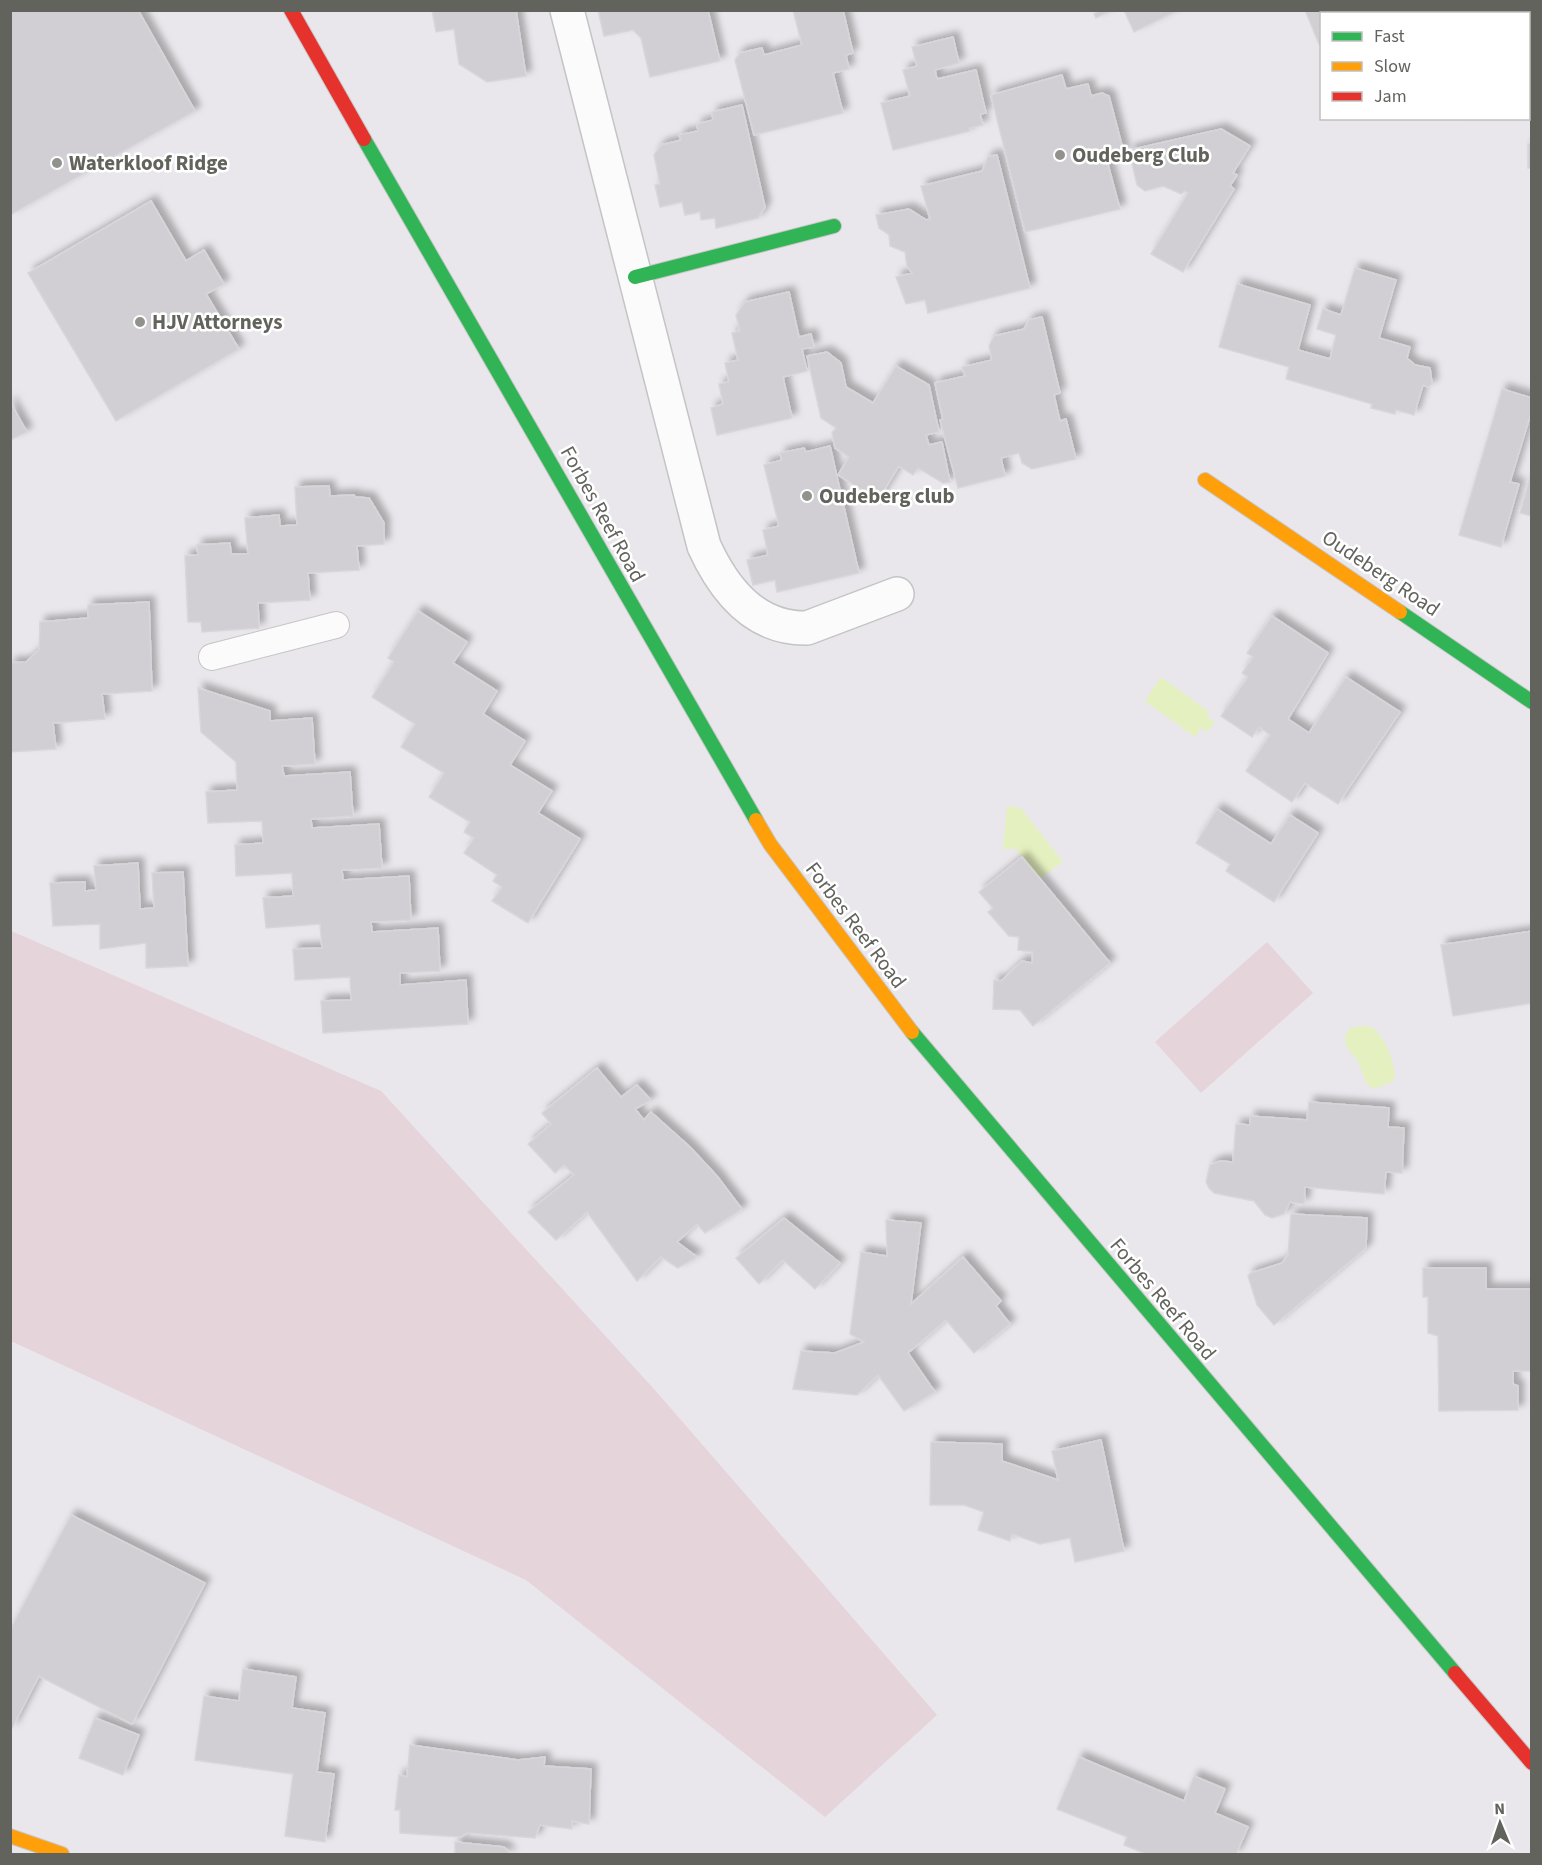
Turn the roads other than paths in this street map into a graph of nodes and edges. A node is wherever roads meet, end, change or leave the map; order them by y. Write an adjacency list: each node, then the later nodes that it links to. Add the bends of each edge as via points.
1 (291, 10): 10 (street, Forbes Reef Road, via 770,844 907,1027)
2 (567, 10): 4 (street)
3 (834, 226): 4 (street)
4 (635, 277): 6 (street, via 704,546 722,578 749,611 794,628 807,627)
5 (1205, 480): 9 (street, Oudeberg Road)
6 (897, 594)
7 (336, 625): 8 (lane)
8 (212, 657)
9 (1532, 702)
10 (1532, 1763)
11 (10, 1836): 12 (street)
12 (62, 1854)

